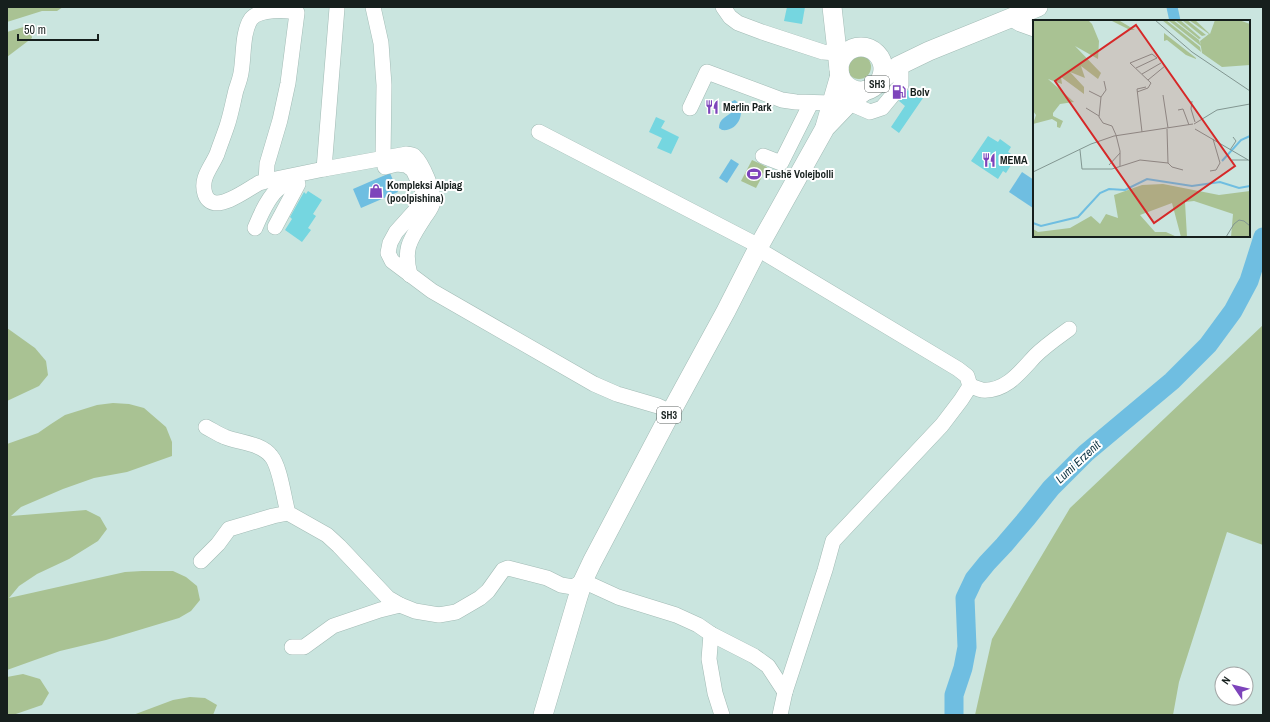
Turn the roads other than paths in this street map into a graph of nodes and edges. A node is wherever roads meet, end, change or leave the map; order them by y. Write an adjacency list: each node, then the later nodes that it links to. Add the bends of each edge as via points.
1 (373, 7): 20 (street, via 381,43 384,85)
2 (724, 7): 12 (street, via 730,17 738,23 823,52)
3 (832, 7): 7 (main road)
4 (1038, 7): 6 (main road, SH3)
5 (337, 8): 21 (street)
6 (1010, 18): 8 (street); 10 (main road, SH3)
7 (834, 29): 9 (main road); 12 (main road)
8 (1033, 29)
9 (856, 47): 11 (main road, via 869,48); 12 (main road, SH3, via 843,56)
10 (929, 51): 11 (main road, SH3); 13 (main road, SH3)
11 (881, 59): 14 (main road, SH3, via 883,72)
12 (839, 66): 14 (main road, SH3, via 845,84 850,88 856,90); 16 (main road, SH3)
13 (898, 66): 14 (main road, SH3); 16 (street, via 901,85 882,108 870,112)
14 (873, 86): 16 (main road, SH3)
15 (811, 103): 16 (street); 17 (street, via 782,100 707,72); 19 (street, via 781,164)
16 (840, 103): 26 (main road, SH3)
17 (690, 108)
18 (540, 132): 26 (street)
19 (763, 156)
20 (383, 159): 21 (street); 27 (street, via 412,155 419,160 432,190 433,203 409,244 407,262)
21 (324, 169): 22 (street)
22 (266, 181): 22 (street, via 221,203 214,203 205,196 204,179 217,154 231,115 241,74 246,30 252,18 259,14 290,10 297,13 288,83 267,164)
23 (298, 184): 24 (street); 25 (street, via 276,191); 27 (street, via 397,164 406,165 413,170 424,193 424,199 396,232 388,253 392,261)
24 (275, 227)
25 (255, 228)
26 (759, 248): 29 (street, via 958,369 967,376); 30 (main road, SH3)
27 (410, 275): 30 (street, via 432,291 594,384)
28 (1068, 329): 29 (street, via 1036,355 1008,384 982,390)
29 (970, 386): 38 (street, via 942,425 833,541)
30 (671, 412): 34 (main road, SH3)
31 (206, 427): 32 (street, via 225,437 264,450 271,456 276,464)
32 (288, 513): 33 (street, via 229,529); 35 (street, via 327,534 388,598)
33 (201, 561)
34 (583, 581): 35 (street, via 573,587 561,585 546,578 508,568 503,570 480,598 456,612 429,614); 36 (street, via 618,597 676,615); 39 (main road, SH3)
35 (400, 605): 37 (street, via 333,626 304,647)
36 (711, 634): 38 (street, via 768,666); 40 (street, via 709,659 714,693)
37 (292, 647)
38 (786, 692): 41 (street)
39 (543, 715)
40 (722, 715)
41 (780, 715)

